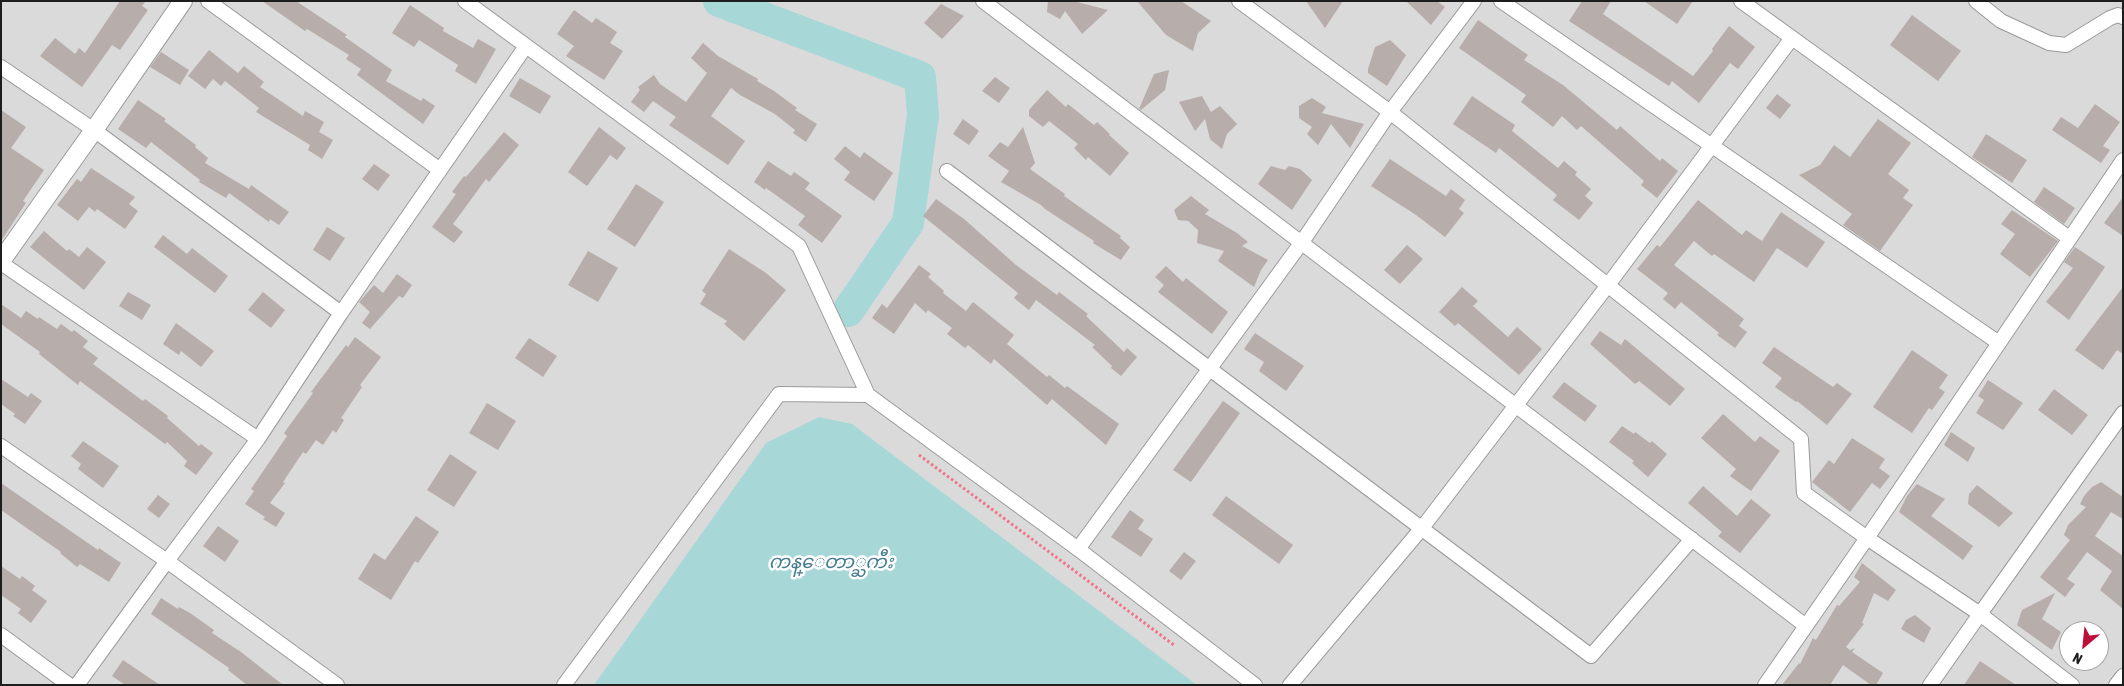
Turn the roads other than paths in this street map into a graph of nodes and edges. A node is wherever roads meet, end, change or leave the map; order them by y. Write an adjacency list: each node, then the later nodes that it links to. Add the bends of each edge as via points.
1 (182, 1): 15 (street)
2 (208, 1): 18 (street)
3 (465, 1): 12 (street)
4 (983, 1): 21 (street)
5 (1238, 1): 14 (street)
6 (1474, 1): 14 (street)
7 (1501, 1): 16 (street)
8 (1741, 1): 11 (street)
9 (1976, 1): 10 (street, via 2002,21 2049,43 2066,45 2110,18)
10 (2123, 17)
11 (1792, 38): 16 (street); 20 (street)
12 (526, 46): 18 (street); 27 (street, via 799,246)
13 (1, 67): 15 (street)
14 (1390, 112): 21 (street); 23 (street)
15 (94, 130): 22 (street); 24 (street)
16 (1711, 145): 23 (street); 25 (street)
17 (2123, 160): 20 (street)
18 (440, 170): 24 (street)
19 (947, 171): 26 (street)
20 (2069, 238): 25 (street)
21 (1302, 242): 26 (street); 28 (street)
22 (1, 262): 30 (street)
23 (1608, 285): 28 (street); 33 (street, via 1801,439 1804,493)
24 (341, 313): 30 (street)
25 (1999, 343): 33 (street)
26 (1210, 369): 32 (street); 35 (street)
27 (868, 395): 35 (street); 44 (street, via 779,394)
28 (1515, 404): 32 (street); 34 (street)
29 (2123, 413): 37 (street)
30 (258, 439): 36 (street)
31 (1, 446): 36 (street)
32 (1422, 528): 34 (street, via 1591,656); 46 (street)
33 (1867, 538): 37 (street); 38 (street)
34 (1692, 539): 38 (street)
35 (1078, 549): 45 (street)
36 (167, 561): 42 (street); 43 (street)
37 (1980, 614): 48 (street); 49 (street)
38 (1806, 626): 47 (street)
39 (1, 635): 41 (street)
40 (2123, 676): 50 (street)
41 (69, 685)
42 (77, 685)
43 (337, 685)
44 (564, 685)
45 (1255, 685)
46 (1290, 685)
47 (1765, 685)
48 (1930, 685)
49 (2072, 685)
50 (2116, 685)

